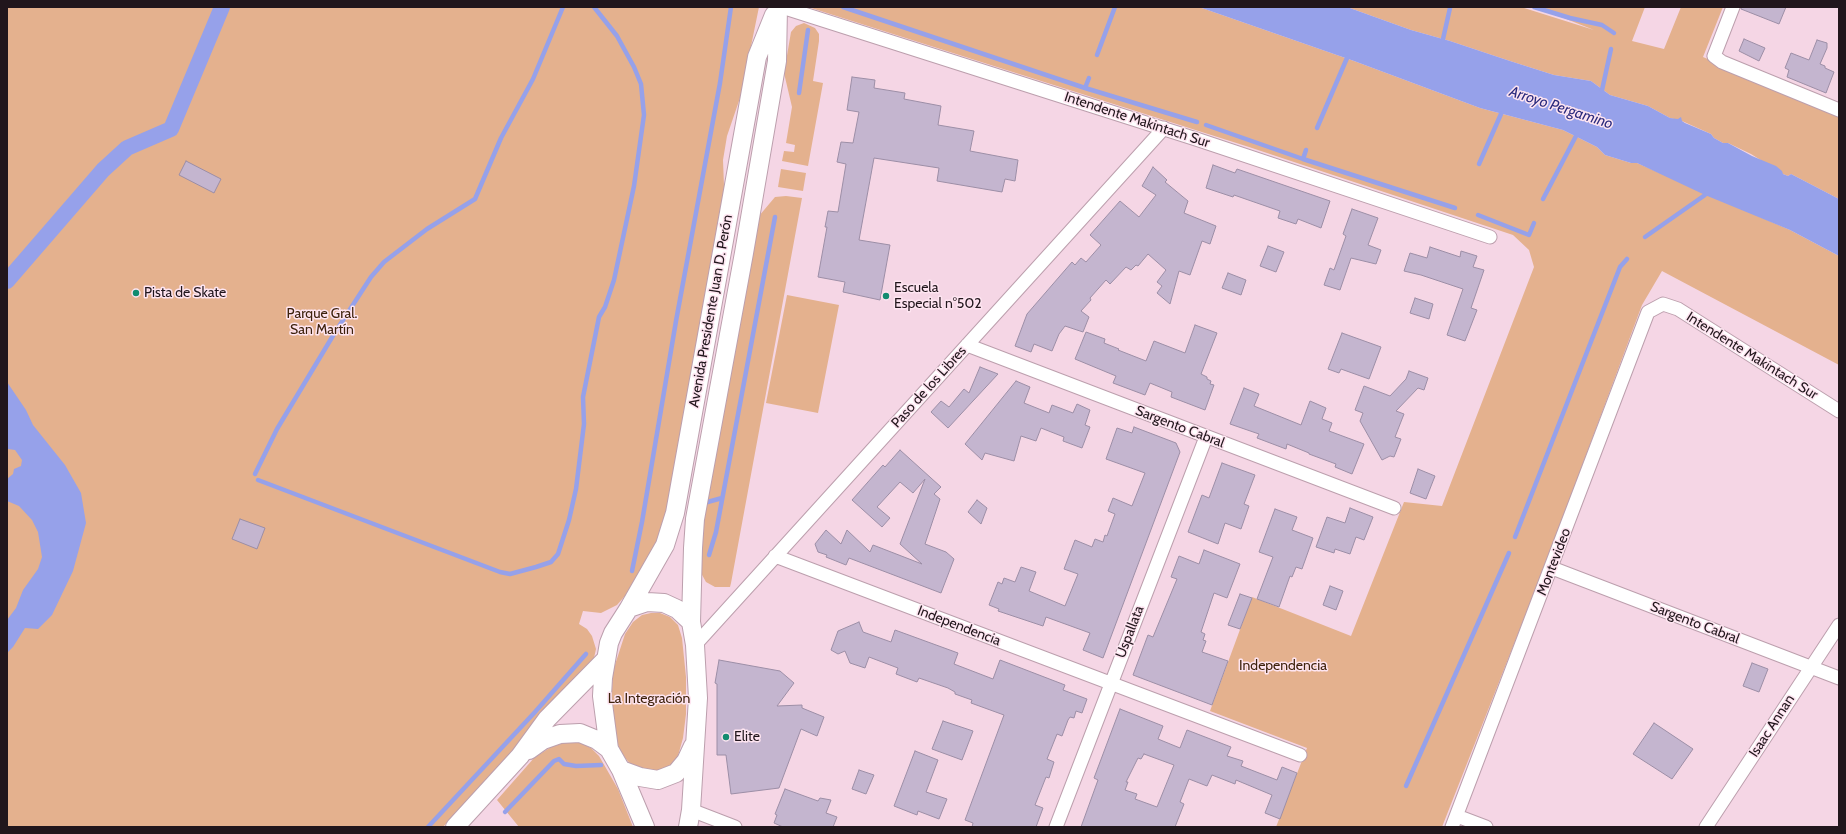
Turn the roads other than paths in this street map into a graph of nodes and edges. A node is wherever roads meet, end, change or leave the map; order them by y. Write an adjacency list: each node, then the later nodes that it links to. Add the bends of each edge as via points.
1 (777, 7): 14 (main road, Avenida Presidente Juan D. Perón, via 757,57 675,513 665,545); 15 (main road, Avenida Presidente Juan D. Perón, via 777,61 695,518)
2 (782, 7): 5 (street, Intendente Makintach Sur)
3 (1733, 7): 4 (street, via 1714,56 1722,62)
4 (1839, 110)
5 (1164, 128): 6 (street, Intendente Makintach Sur); 8 (street, Paso de los Libres)
6 (1490, 237)
7 (1663, 304): 9 (street, Intendente Makintach Sur, via 1678,309); 13 (street, Montevideo, via 1648,312)
8 (967, 345): 10 (street, Sargento Cabral); 12 (street, Paso de los Libres)
9 (1839, 411)
10 (1206, 437): 11 (street, Sargento Cabral); 21 (street, Uspallata)
11 (1394, 508)
12 (775, 556): 17 (street, Paso de los Libres); 21 (street, Independencia)
13 (1552, 568): 19 (street, Sargento Cabral); 28 (street, Montevideo)
14 (629, 608): 15 (main road, via 647,602 664,603 677,609); 18 (main road, Avenida Presidente Juan D. Perón, via 613,633)
15 (692, 622): 17 (main road, Avenida Presidente Juan D. Perón)
16 (1839, 625): 19 (street, Isaac Annan)
17 (695, 645): 22 (main road, Avenida Presidente Juan D. Perón, via 698,698)
18 (605, 660): 23 (main road, Avenida Presidente Juan D. Perón, via 602,696); 25 (main road, via 547,719)
19 (1811, 667): 20 (street, Sargento Cabral); 34 (street, Isaac Annan)
20 (1839, 678)
21 (1110, 684): 24 (street, Independencia); 32 (street, Uspallata)
22 (696, 736): 26 (main road, Avenida Presidente Juan D. Perón, via 686,762 676,773 658,780 640,778); 27 (main road, Avenida Presidente Juan D. Perón)
23 (609, 749): 25 (main road, via 597,740 580,733 560,734 542,740); 26 (main road, Avenida Presidente Juan D. Perón)
24 (1300, 755)
25 (520, 756): 29 (main road)
26 (621, 770): 30 (main road, Avenida Presidente Juan D. Perón)
27 (689, 819): 31 (street)
28 (1455, 821): 33 (street)
29 (455, 827)
30 (645, 827)
31 (735, 827)
32 (1056, 827)
33 (1486, 827)
34 (1706, 827)

